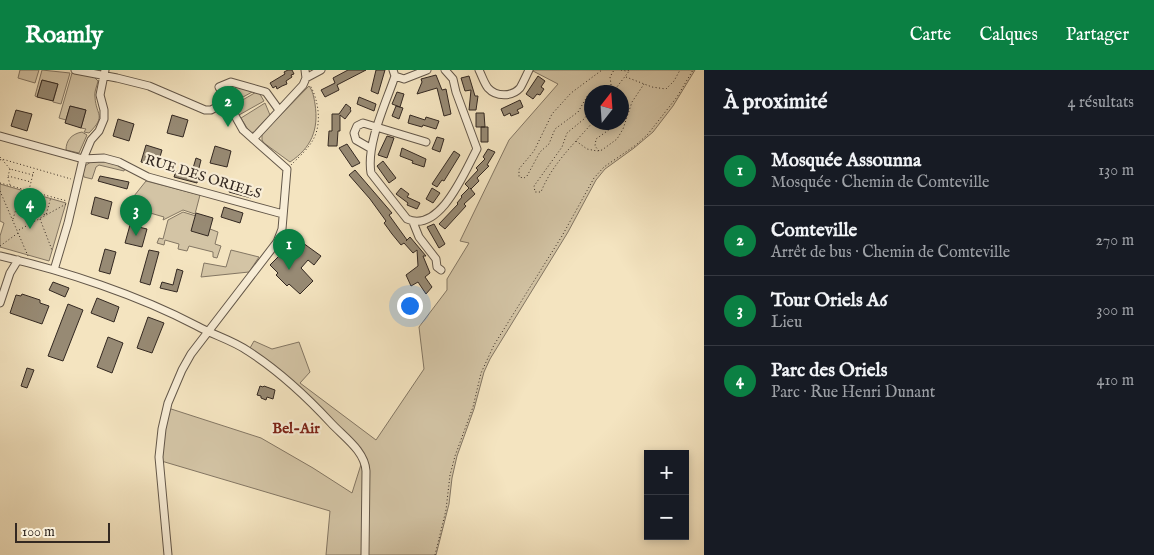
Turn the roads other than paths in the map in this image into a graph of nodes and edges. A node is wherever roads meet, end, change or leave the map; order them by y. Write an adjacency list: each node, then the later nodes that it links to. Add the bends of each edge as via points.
1 (75, 70): 7 (street)
2 (321, 70): 9 (street)
3 (427, 70): 8 (street, via 404,79)
4 (445, 70): 19 (street, via 453,78 478,149 446,205 437,214)
5 (479, 70): 6 (street, via 488,88 502,95 517,90)
6 (528, 70)
7 (104, 72): 10 (street, via 149,86 205,110); 17 (street, via 100,95 104,119)
8 (394, 73): 12 (street)
9 (306, 74): 11 (street, via 303,85)
10 (228, 101): 11 (street, via 219,87 231,82 266,92); 14 (street, via 243,130)
11 (279, 110): 14 (street)
12 (378, 126): 15 (street); 16 (street); 16 (street, via 363,123 354,133 356,140)
13 (0, 136): 17 (street, RUE DES ORIELS)
14 (253, 139): 18 (street, via 287,169)
15 (426, 142)
16 (370, 148): 19 (street, via 371,172 407,219)
17 (83, 159): 18 (street, RUE DES ORIELS, via 104,158 119,162 148,177); 22 (street)
18 (283, 214): 25 (street, via 279,239)
19 (417, 222): 23 (street, via 419,237 436,259 436,267)
20 (0, 256): 21 (street)
21 (18, 260): 22 (street); 24 (street)
22 (54, 270): 25 (street, via 143,301)
23 (440, 270)
24 (0, 303)
25 (210, 331): 26 (street, via 182,370 168,403 162,429 160,464); 27 (street, via 250,352 298,389 360,454 366,471)
26 (168, 555)
27 (365, 555)

